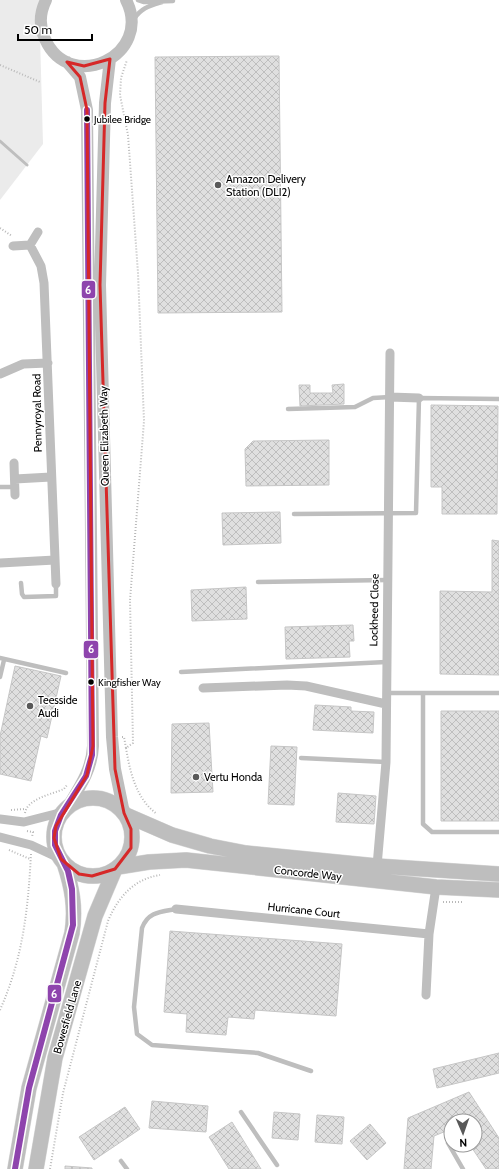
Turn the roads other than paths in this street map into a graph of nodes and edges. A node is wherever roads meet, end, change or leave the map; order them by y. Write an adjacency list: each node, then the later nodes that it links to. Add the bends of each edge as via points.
1 (46, 0): 8 (street, Queen Elizabeth Way, via 41,19 43,36 52,51)
2 (126, 0): 6 (street, via 131,13)
3 (138, 0): 4 (lane)
4 (162, 2): 5 (lane); 6 (lane, via 139,12)
5 (173, 2)
6 (131, 23): 7 (street, via 128,39)
7 (110, 59): 8 (street, via 84,66); 44 (street, Queen Elizabeth Way, via 105,103 100,285 112,737 115,769)
8 (67, 62): 43 (street, Queen Elizabeth Way, via 80,77 87,110 92,755 87,775)
9 (38, 232): 10 (street)
10 (30, 244): 11 (street); 13 (street, Pennyroyal Road, via 41,266 44,283)
11 (13, 246)
12 (390, 353): 15 (street, Lockheed Close)
13 (48, 362): 14 (street, via 23,364); 20 (street, Pennyroyal Road)
14 (0, 374)
15 (390, 397): 16 (street); 18 (lane, via 373,398 355,407); 24 (street, Lockheed Close)
16 (419, 398): 17 (lane); 24 (lane, via 416,513)
17 (499, 399)
18 (288, 409)
19 (14, 463): 22 (street)
20 (51, 478): 22 (street); 25 (street, Pennyroyal Road)
21 (0, 487): 22 (lane)
22 (15, 487)
23 (294, 514): 24 (lane)
24 (389, 514): 27 (street, Lockheed Close)
25 (55, 560): 26 (street); 30 (street, Pennyroyal Road)
26 (0, 563)
27 (386, 580): 29 (lane); 32 (street, Lockheed Close)
28 (22, 582): 30 (lane, via 24,597 56,596)
29 (258, 582)
30 (56, 584)
31 (2, 659): 34 (lane); 35 (lane)
32 (386, 662): 33 (lane); 37 (street, Lockheed Close)
33 (181, 672)
34 (66, 673)
35 (0, 677)
36 (203, 688): 40 (street, via 306,686)
37 (386, 693): 38 (lane); 40 (street, Lockheed Close)
38 (423, 693): 39 (lane); 46 (lane, via 423,824 432,832)
39 (499, 693)
40 (386, 704): 42 (street, Lockheed Close)
41 (301, 758): 42 (lane)
42 (386, 762): 49 (street, Lockheed Close)
43 (65, 810): 44 (main road, via 80,800 94,798 112,803); 45 (street, via 24,822); 48 (main road, via 56,826 54,838 56,850)
44 (125, 814): 49 (main road, Concorde Way, via 172,835 210,846 246,853); 50 (main road, via 131,829 132,843 128,855)
45 (0, 819)
46 (499, 832)
47 (0, 837): 48 (street, via 31,845)
48 (62, 861): 50 (main road, via 79,874 92,876 106,874); 62 (main road, Bowesfield Lane, via 74,897 75,916 29,1088)
49 (377, 866): 51 (main road, Concorde Way)
50 (116, 868): 52 (main road, Concorde Way, via 149,862 186,860); 63 (main road, Bowesfield Lane, via 95,916 55,1058)
51 (499, 874)
52 (436, 887): 53 (main road, Concorde Way); 55 (street)
53 (499, 890)
54 (176, 909): 55 (street, Hurricane Court); 57 (lane, via 158,912 145,919 142,928 134,1007 137,1034 152,1045 258,1053)
55 (429, 934): 56 (street)
56 (426, 995)
57 (312, 1072)
58 (241, 1112): 61 (lane)
59 (454, 1153): 65 (lane)
60 (121, 1161): 64 (lane)
61 (277, 1165)
62 (15, 1169)
63 (36, 1169)
64 (127, 1169)
65 (463, 1169)

